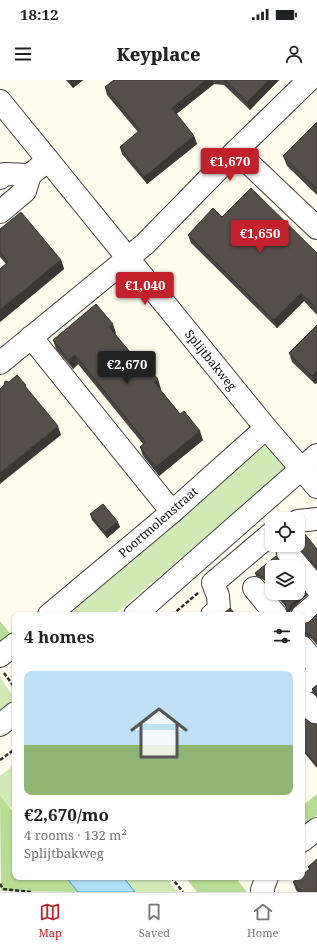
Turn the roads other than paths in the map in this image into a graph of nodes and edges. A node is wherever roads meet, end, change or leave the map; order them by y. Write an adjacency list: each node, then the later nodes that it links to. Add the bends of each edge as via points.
1 (309, 80): 3 (street)
2 (0, 101): 4 (street, Splijtbakweg)
3 (236, 151): 8 (street); 9 (street)
4 (48, 160): 5 (street); 9 (street, Splijtbakweg)
5 (30, 175): 6 (street, via 4,174); 7 (street, via 26,191)
6 (0, 178)
7 (0, 212)
8 (317, 228)
9 (129, 259): 10 (street); 12 (street, Splijtbakweg)
10 (31, 337): 11 (street); 15 (street)
11 (0, 363)
12 (266, 428): 13 (street, Splijtbakweg); 15 (street, Poortmolenstraat)
13 (309, 462): 14 (street, Splijtbakweg); 25 (street)
14 (317, 487)
15 (172, 512): 24 (street, Poortmolenstraat)
16 (317, 519): 17 (street)
17 (305, 520)
18 (265, 541): 22 (street)
19 (288, 554): 21 (street)
20 (254, 588): 26 (street)
21 (317, 588)
22 (214, 598)
23 (317, 603): 27 (street)
24 (53, 612)
25 (138, 612)
26 (274, 612)
27 (305, 613)
28 (12, 646): 30 (street)
29 (305, 654): 31 (street)
30 (0, 656)
31 (314, 674)
32 (305, 705): 34 (street, via 307,703)
33 (12, 715): 35 (street)
34 (317, 715)
35 (0, 725)
36 (317, 829): 37 (street)
37 (305, 839)
38 (266, 880): 39 (street)
39 (263, 892)

